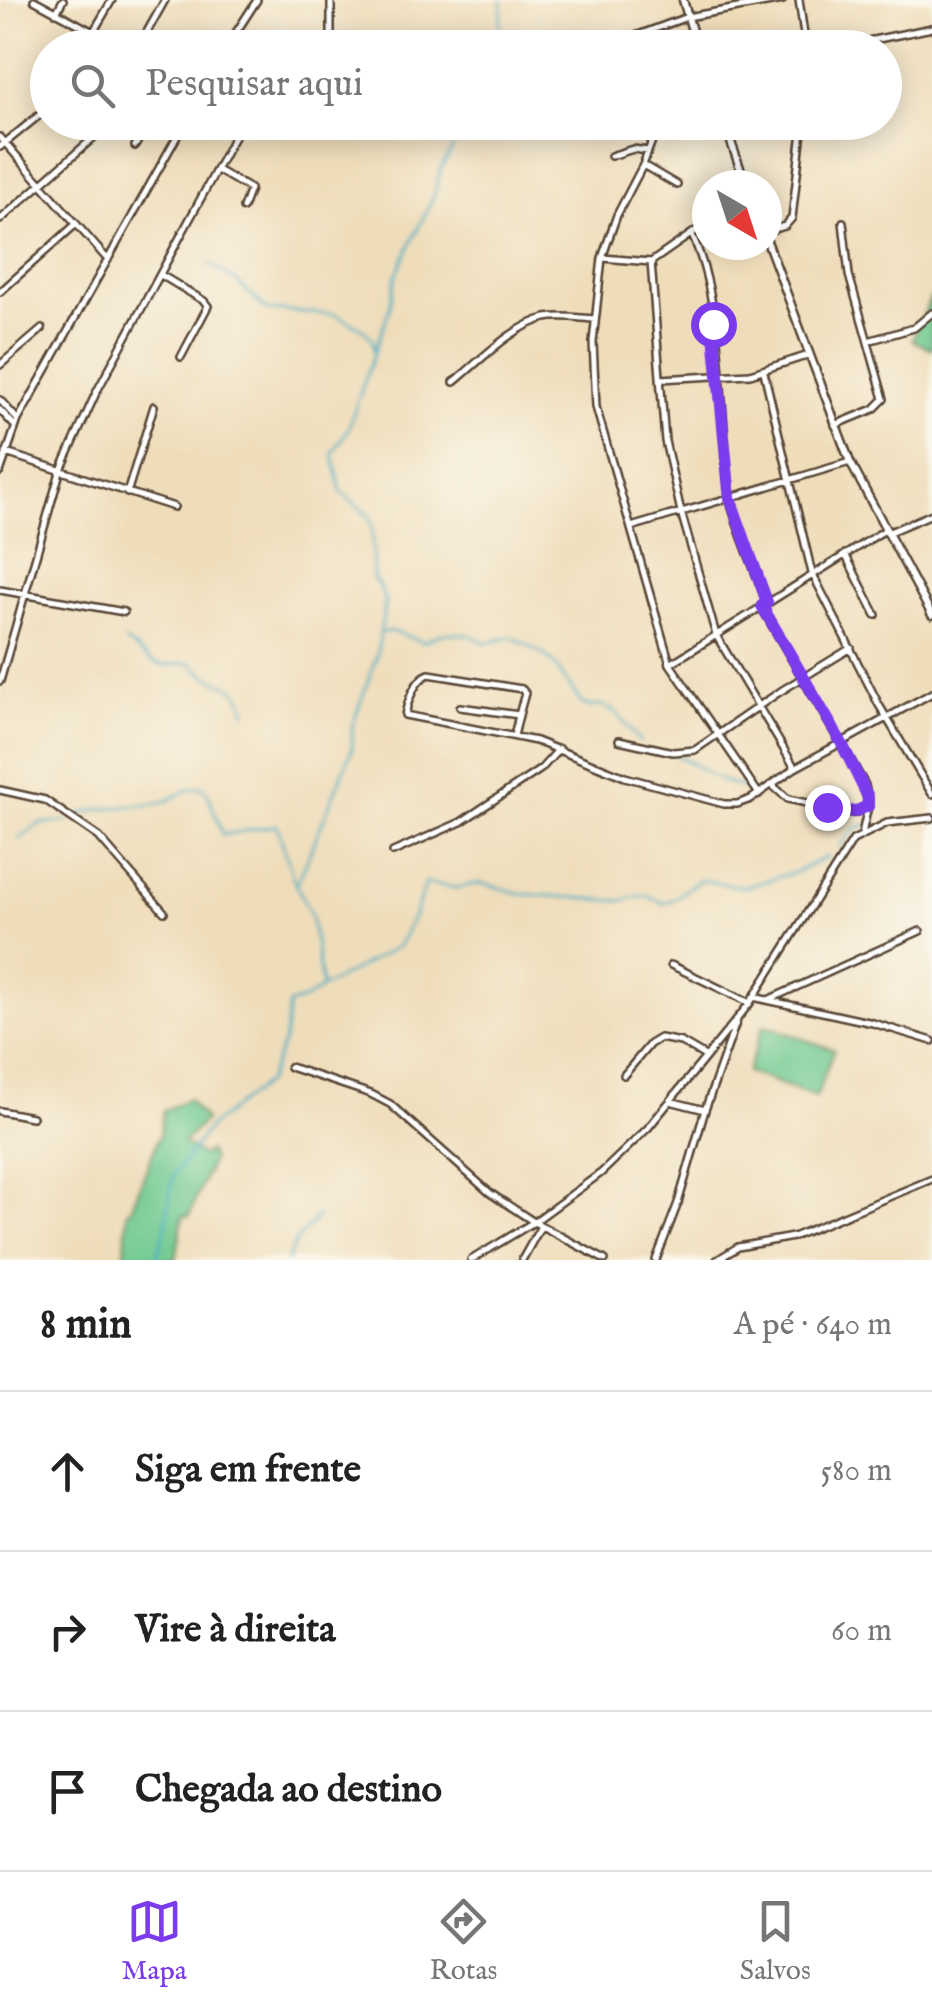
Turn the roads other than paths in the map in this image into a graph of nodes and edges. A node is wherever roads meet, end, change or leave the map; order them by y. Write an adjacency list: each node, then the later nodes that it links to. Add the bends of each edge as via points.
1 (34, 0): 10 (street)
2 (63, 0): 10 (street)
3 (112, 0): 14 (street)
4 (166, 0): 15 (street)
5 (257, 0): 16 (street)
6 (330, 0): 17 (street)
7 (683, 0): 11 (street)
8 (783, 0): 11 (street)
9 (799, 0): 20 (street)
10 (56, 13): 13 (street)
11 (687, 18): 18 (street); 19 (street)
12 (932, 28): 21 (street)
13 (89, 30)
14 (94, 30)
15 (146, 30)
16 (238, 30)
17 (331, 30)
18 (653, 30)
19 (691, 30)
20 (803, 30)
21 (902, 34)
22 (30, 121): 30 (street)
23 (91, 140): 37 (street)
24 (139, 140): 31 (street)
25 (174, 140): 46 (street)
26 (233, 140): 35 (street)
27 (652, 140): 32 (street)
28 (730, 140): 36 (street)
29 (801, 140): 43 (street, via 792,218)
30 (2, 142): 37 (street)
31 (136, 146)
32 (648, 151): 33 (street); 34 (street)
33 (612, 156)
34 (642, 165): 38 (street); 45 (street)
35 (218, 170): 39 (street, via 250,189); 50 (street)
36 (741, 170)
37 (40, 185): 40 (street); 42 (street)
38 (677, 185)
39 (243, 208)
40 (0, 220)
41 (843, 222): 55 (street, via 849,275)
42 (75, 225): 46 (street); 51 (street)
43 (782, 227)
44 (692, 236): 49 (street)
45 (602, 258): 49 (street); 53 (street)
46 (108, 260): 66 (street)
47 (701, 260): 60 (street)
48 (774, 260): 56 (street)
49 (651, 262): 61 (street)
50 (161, 275): 57 (street, via 208,306); 71 (street)
51 (0, 292)
52 (932, 313): 55 (street, via 914,328)
53 (594, 319): 62 (street, via 539,320); 78 (street, via 596,407)
54 (42, 330): 58 (street)
55 (868, 341): 67 (street, via 884,399)
56 (810, 354): 59 (street); 67 (street)
57 (182, 356)
58 (0, 365)
59 (764, 372): 60 (street); 72 (street)
60 (719, 377): 61 (street); 74 (street)
61 (660, 379): 76 (street)
62 (454, 382)
63 (0, 400): 66 (street)
64 (154, 406): 73 (street)
65 (0, 410): 66 (street)
66 (17, 423): 68 (street)
67 (835, 425): 69 (street)
68 (6, 453): 70 (street); 71 (street)
69 (850, 462): 72 (street); 79 (street)
70 (0, 472)
71 (60, 472): 73 (street); 83 (street)
72 (792, 480): 74 (street); 81 (street)
73 (128, 493): 75 (street)
74 (730, 498): 76 (street); 84 (street)
75 (174, 507)
76 (681, 512): 78 (street); 88 (street)
77 (932, 514): 79 (street)
78 (631, 527): 90 (street)
79 (886, 531): 80 (street); 86 (street)
80 (845, 554): 81 (street); 87 (street)
81 (812, 574): 84 (street); 89 (street)
82 (0, 590): 83 (street)
83 (24, 596): 85 (street); 92 (street)
84 (764, 604): 88 (street); 91 (street)
85 (124, 612)
86 (932, 615)
87 (876, 616)
88 (716, 635): 90 (street); 95 (street)
89 (850, 648): 91 (street); 97 (street)
90 (670, 664): 99 (street)
91 (802, 677): 95 (street); 101 (street)
92 (0, 681)
93 (932, 692): 97 (street)
94 (460, 706): 96 (street)
95 (758, 706): 99 (street); 103 (street)
96 (519, 715): 98 (street); 98 (street, via 524,690 432,674 422,677 405,715)
97 (888, 718): 101 (street); 107 (street)
98 (514, 736): 102 (street)
99 (718, 737): 100 (street, via 685,752); 106 (street)
100 (619, 740)
101 (841, 742): 103 (street); 108 (street)
102 (559, 750): 106 (street, via 624,777 724,804); 111 (street, via 461,822)
103 (796, 768): 104 (street)
104 (772, 785): 106 (street); 108 (street, via 788,799 854,812)
105 (0, 790): 112 (street, via 44,800 99,837)
106 (759, 794)
107 (932, 794)
108 (868, 806): 110 (street)
109 (932, 818): 110 (street, via 887,823)
110 (862, 834): 115 (street, via 847,846)
111 (393, 852)
112 (164, 912)
113 (920, 931): 116 (street)
114 (671, 964): 115 (street)
115 (752, 1000): 116 (street); 117 (street)
116 (768, 1000): 118 (street)
117 (738, 1017): 119 (street); 123 (street)
118 (932, 1041)
119 (705, 1056): 121 (street, via 660,1038); 122 (street)
120 (290, 1067): 127 (street, via 390,1104 490,1193)
121 (624, 1076)
122 (668, 1100): 123 (street); 127 (street, via 627,1151)
123 (705, 1110): 131 (street)
124 (0, 1111): 125 (street)
125 (32, 1116)
126 (932, 1179): 132 (street)
127 (537, 1224): 128 (street); 129 (street); 130 (street)
128 (471, 1260)
129 (522, 1260)
130 (605, 1260)
131 (656, 1260)
132 (717, 1260)

